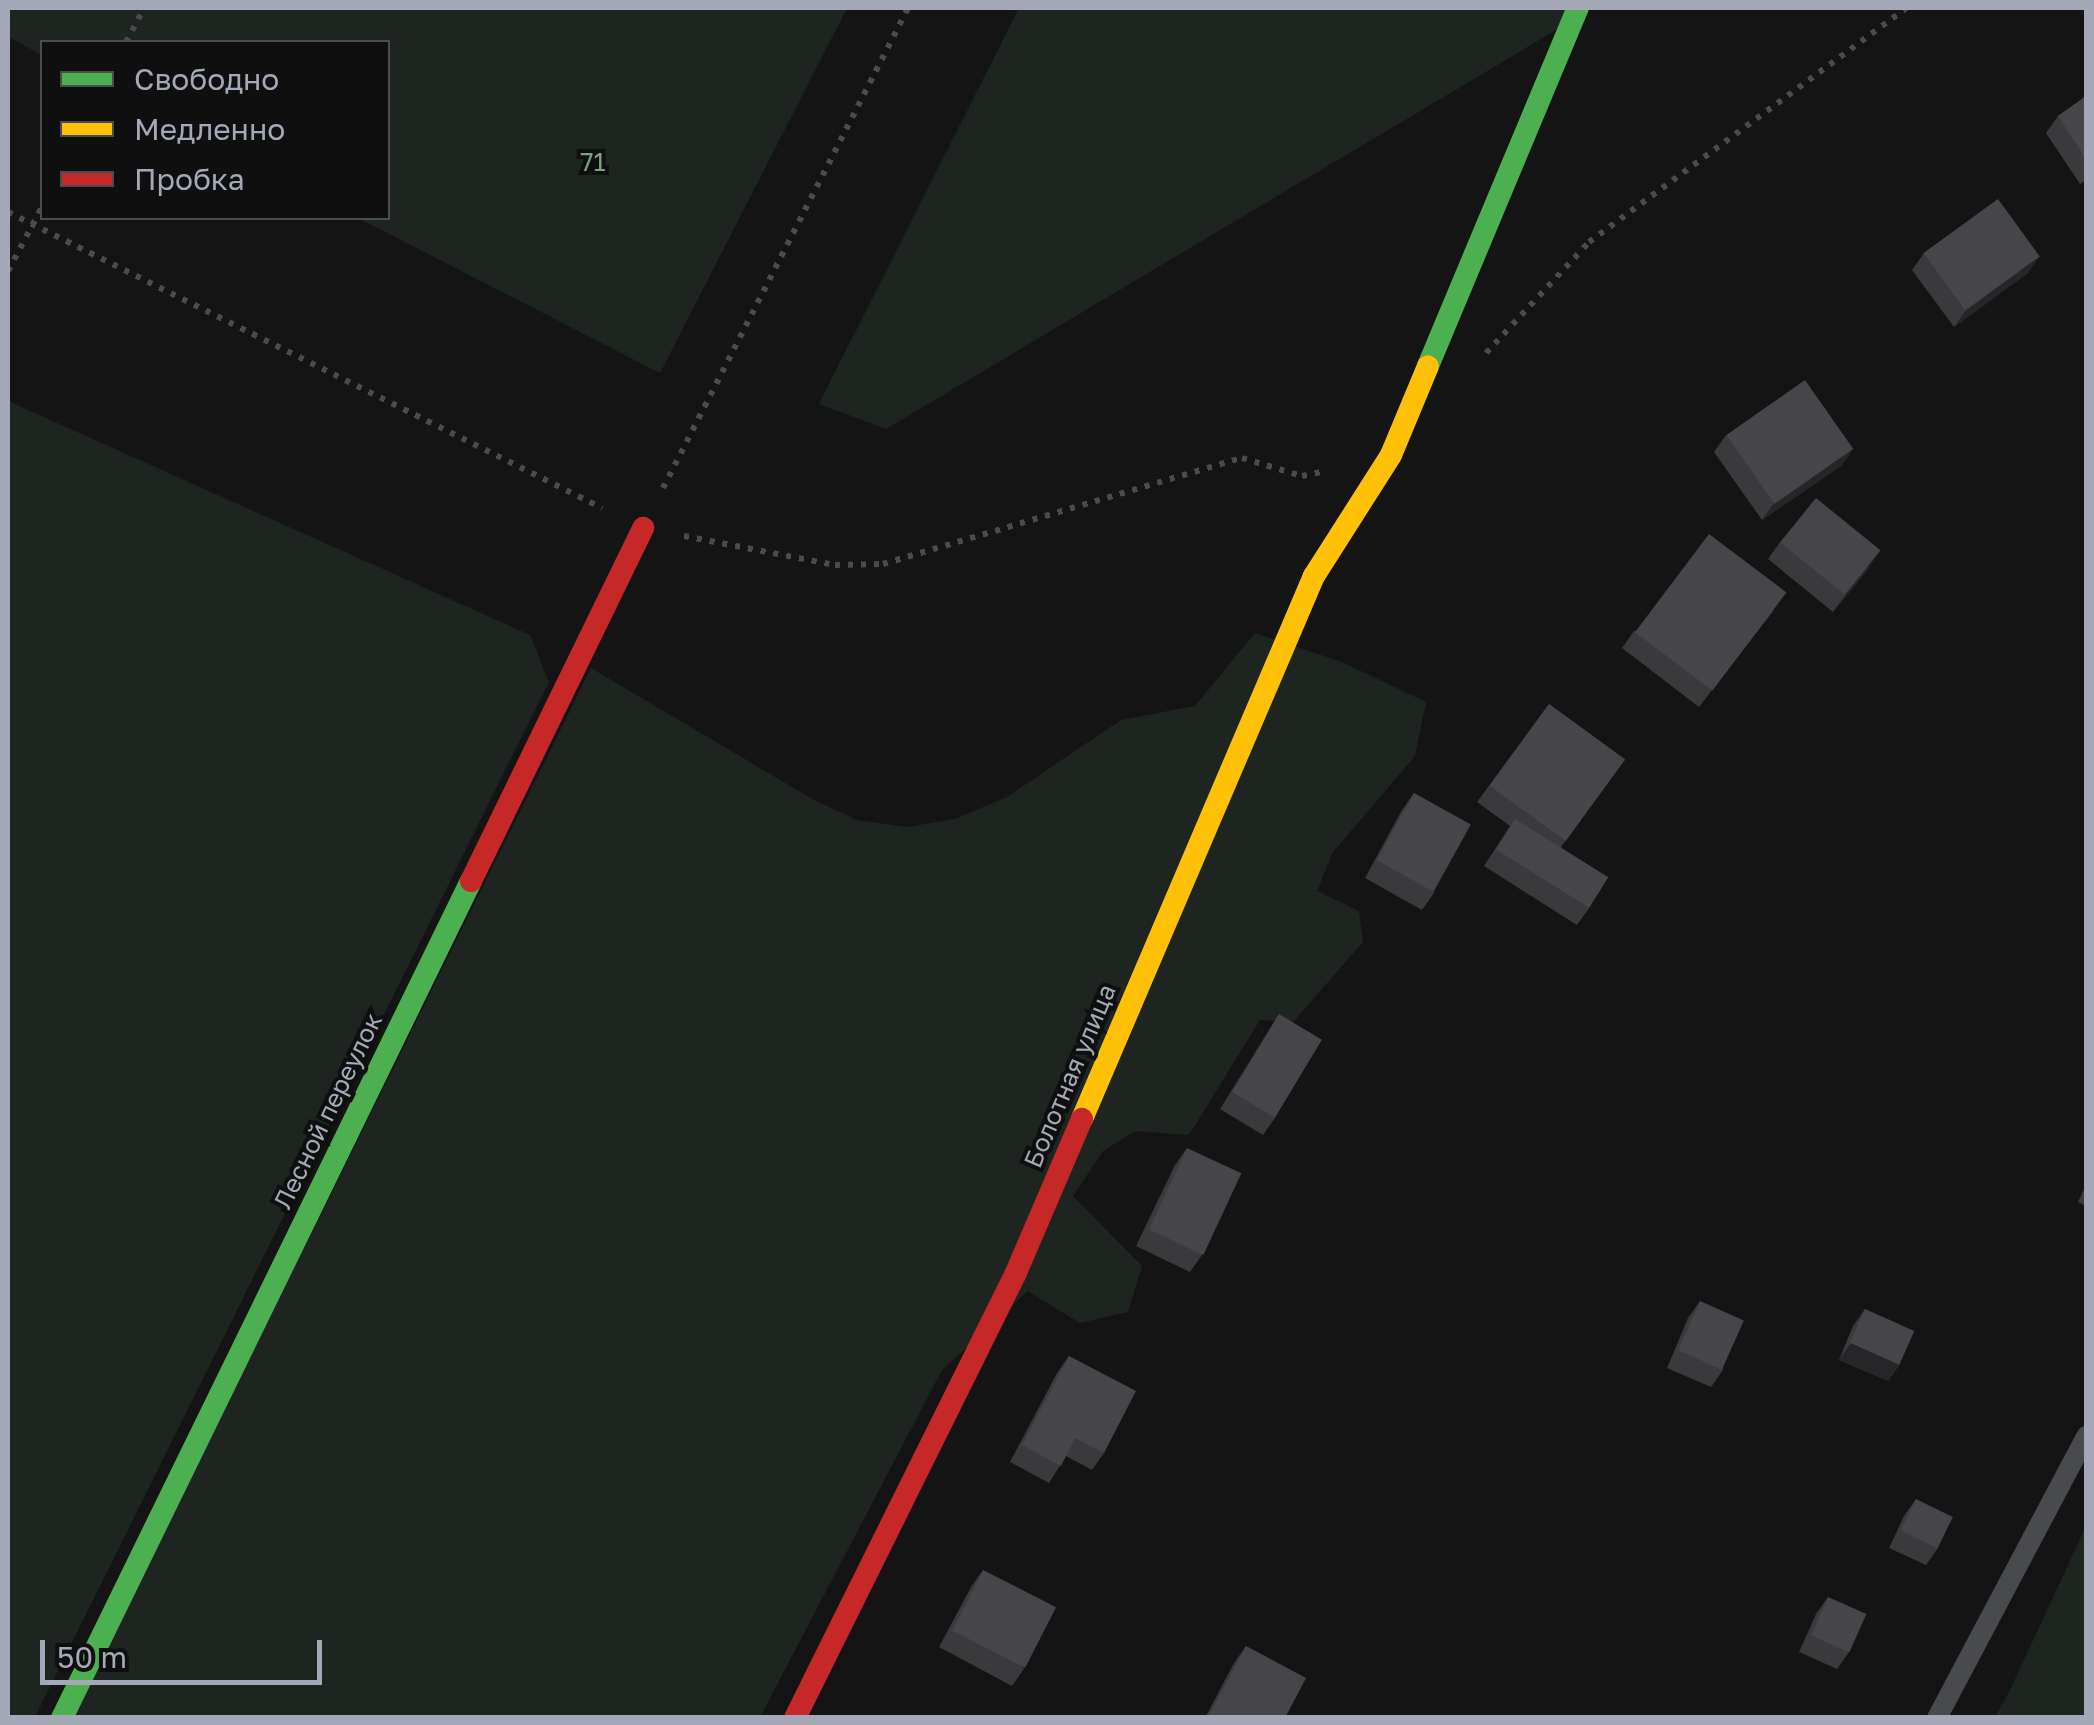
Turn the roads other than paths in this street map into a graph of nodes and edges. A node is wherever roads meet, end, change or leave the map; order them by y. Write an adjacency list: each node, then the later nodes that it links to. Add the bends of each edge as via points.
1 (1578, 8): 5 (street, Болотная улица, via 1391,455 1314,576 1015,1276)
2 (643, 528): 4 (street, Лесной переулок)
3 (2086, 1436): 6 (lane)
4 (62, 1718)
5 (795, 1718)
6 (1938, 1718)

